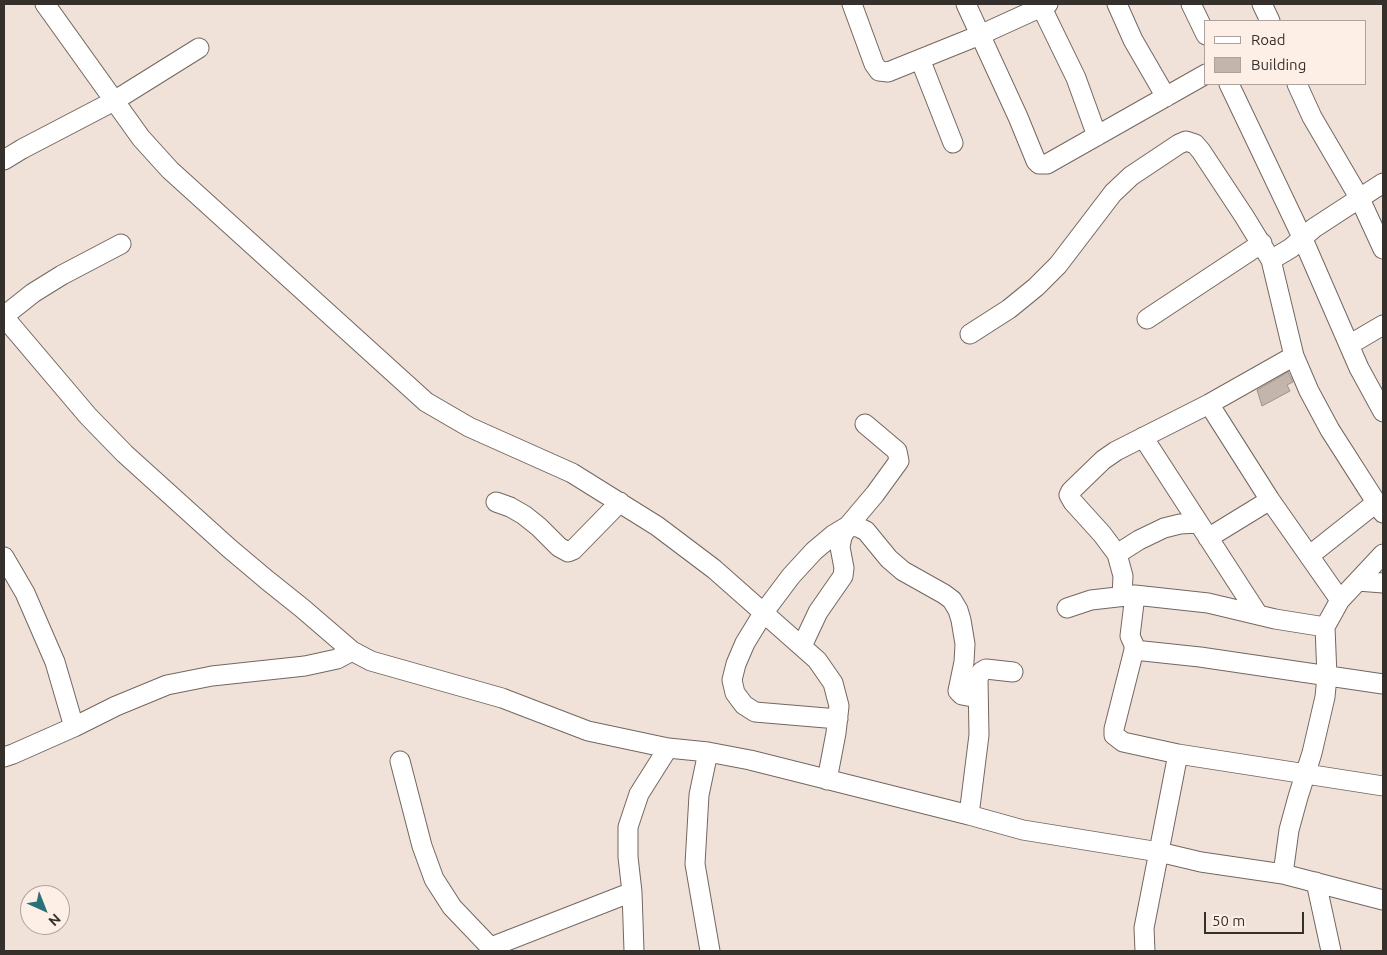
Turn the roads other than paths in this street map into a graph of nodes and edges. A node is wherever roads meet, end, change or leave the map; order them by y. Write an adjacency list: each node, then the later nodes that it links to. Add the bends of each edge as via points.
1 (45, 4): 17 (street)
2 (852, 4): 12 (street, via 879,71 888,72)
3 (966, 4): 10 (street)
4 (1117, 4): 16 (street, via 1133,40)
5 (1191, 4): 9 (street)
6 (1262, 4): 8 (street)
7 (1043, 5): 10 (street); 18 (street, via 1076,78)
8 (1270, 20)
9 (1204, 31)
10 (980, 34): 12 (street); 18 (street, via 1039,164 1047,164)
11 (199, 48): 17 (street)
12 (920, 59): 19 (street)
13 (1204, 75): 16 (street)
14 (1229, 85): 23 (street)
15 (1297, 85): 22 (street, via 1312,117)
16 (1166, 97): 18 (street)
17 (114, 101): 20 (street); 40 (street, via 170,170 426,402 469,427 572,473)
18 (1097, 136)
19 (953, 143)
20 (4, 160)
21 (1383, 183): 22 (street)
22 (1360, 199): 23 (street); 26 (street)
23 (1302, 237): 27 (street, via 1292,248); 32 (street)
24 (121, 244): 28 (street, via 62,275)
25 (1262, 244): 27 (street); 29 (street); 31 (street, via 1201,150 1186,141 1131,176 1113,193 1036,287)
26 (1383, 249)
27 (1271, 260): 33 (street)
28 (4, 316): 58 (street, via 88,416 125,454 228,548)
29 (1147, 319)
30 (1383, 325): 32 (street)
31 (970, 334)
32 (1349, 345): 35 (street)
33 (1294, 356): 34 (street); 41 (street, via 1330,430)
34 (1209, 404): 37 (street); 38 (street)
35 (1383, 412)
36 (865, 424): 42 (street, via 900,456 875,494)
37 (1143, 436): 43 (street); 44 (street, via 1104,460 1069,495)
38 (1270, 500): 43 (street); 46 (street)
39 (496, 502): 40 (street, via 524,515 568,552)
40 (620, 502): 53 (street, via 714,569)
41 (1380, 508): 46 (street)
42 (848, 526): 53 (street, via 814,550); 56 (street, via 840,548 843,576 818,612); 62 (street, via 866,532 903,571 952,600 961,620 965,644 958,691 962,696)
43 (1203, 531): 44 (street, via 1180,524 1164,528); 54 (street)
44 (1117, 554): 50 (street)
45 (1383, 554): 48 (street)
46 (1309, 556): 51 (street)
47 (4, 557): 64 (street, via 25,593 55,662)
48 (1358, 580): 49 (street); 51 (street)
49 (1383, 583)
50 (1129, 596): 52 (street, via 1091,600); 54 (street, via 1208,603); 57 (street, via 1130,636)
51 (1340, 600): 55 (street)
52 (1067, 608)
53 (764, 612): 56 (street); 63 (street, via 736,664 732,680 735,694 755,712)
54 (1257, 613): 55 (street)
55 (1325, 627): 60 (street)
56 (802, 646): 63 (street, via 817,660 833,683 839,706)
57 (1134, 650): 60 (street); 67 (street, via 1114,735 1123,742)
58 (352, 651): 64 (street, via 337,659 305,666 212,676 167,685); 65 (street, via 398,669 502,698 588,731)
59 (1013, 672): 62 (street, via 986,669 981,672)
60 (1327, 676): 61 (street); 70 (street, via 1325,697)
61 (1383, 684)
62 (978, 698): 73 (street, via 979,735)
63 (838, 719): 71 (street)
64 (74, 727): 68 (street)
65 (668, 748): 66 (street); 77 (street, via 639,794 628,827)
66 (708, 752): 71 (street); 81 (street, via 699,796 695,864)
67 (1178, 754): 70 (street); 74 (street)
68 (4, 757)
69 (400, 761): 79 (street, via 434,879 452,907)
70 (1305, 774): 72 (street); 75 (street, via 1289,830)
71 (827, 780): 73 (street)
72 (1383, 786)
73 (969, 815): 74 (street, via 1023,830)
74 (1158, 852): 75 (street); 82 (street, via 1144,928)
75 (1283, 874): 76 (street)
76 (1316, 882): 78 (street); 83 (street)
77 (632, 892): 79 (street); 80 (street)
78 (1383, 900)
79 (492, 949)
80 (634, 951)
81 (710, 951)
82 (1145, 951)
83 (1331, 951)

